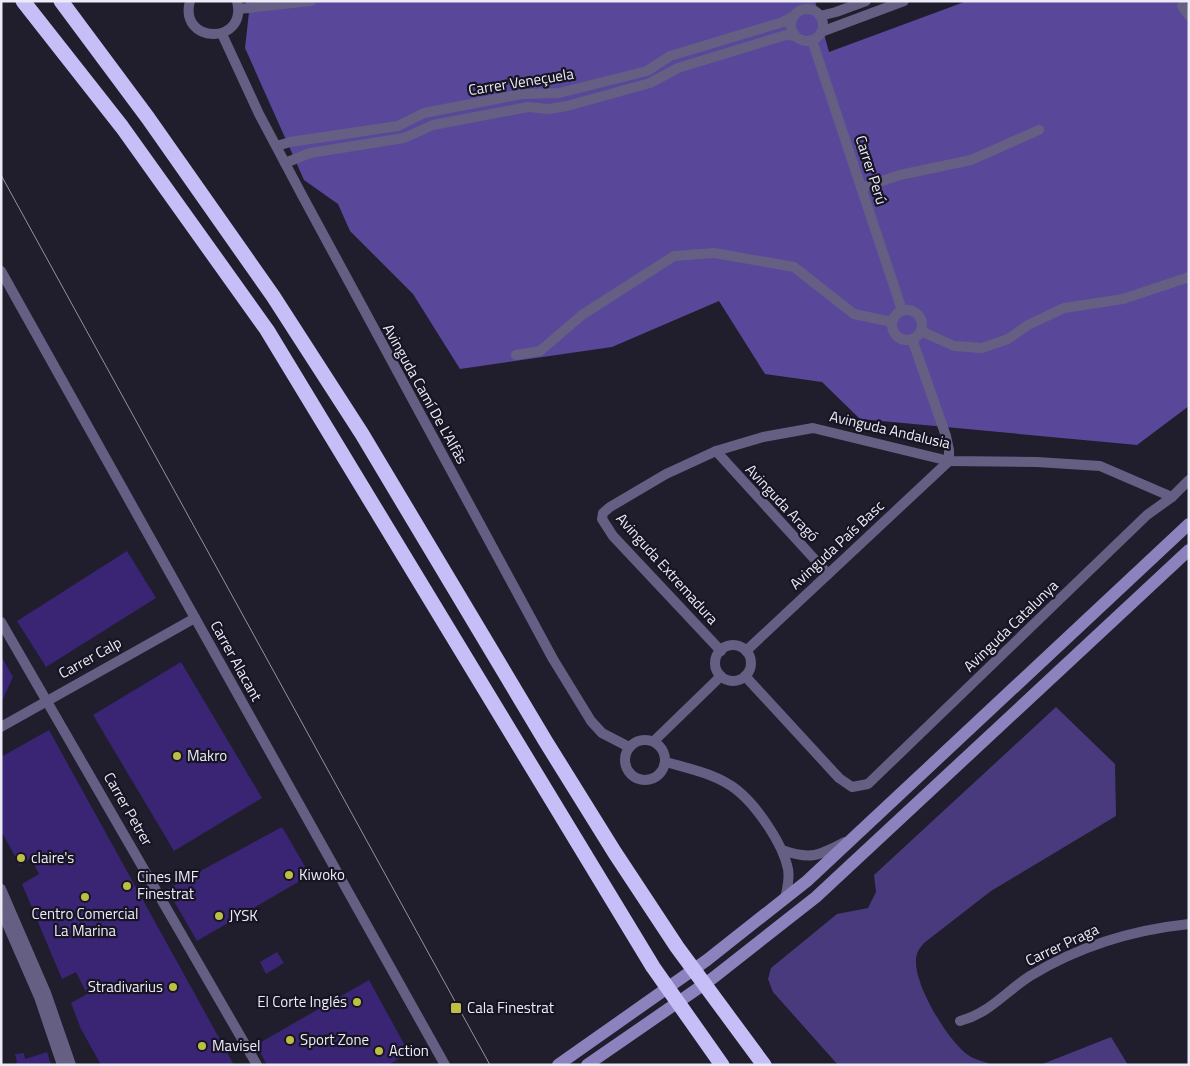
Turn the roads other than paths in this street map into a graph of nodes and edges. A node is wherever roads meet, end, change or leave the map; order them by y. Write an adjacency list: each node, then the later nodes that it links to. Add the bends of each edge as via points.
1 (23, 1): 53 (highway, via 122,128 267,330 653,967)
2 (61, 1): 62 (highway, via 273,296 377,460 551,750 677,947)
3 (190, 1): 13 (street, via 188,11 194,26 207,34)
4 (311, 1): 7 (street)
5 (866, 1): 10 (street)
6 (904, 1): 12 (street)
7 (238, 5): 13 (street, via 234,24)
8 (1182, 6): 11 (street)
9 (798, 9): 10 (street, via 812,10); 14 (street, via 790,26); 17 (street, Carrer Veneçuela, via 783,22 670,56 647,71 560,93 522,94 424,113 398,126)
10 (820, 16): 12 (street)
11 (1189, 16)
12 (821, 32): 15 (street)
13 (222, 34): 17 (street, Avinguda Camí De L'Alfàs)
14 (794, 36): 15 (street, via 803,41); 18 (street, Carrer Veneçuela, via 678,68 655,82 567,106 528,107 433,125 404,138 310,153)
15 (812, 40): 19 (street, Carrer Perú)
16 (1039, 130): 19 (street, via 971,160)
17 (277, 146): 18 (street, Avinguda Camí De L'Alfàs)
18 (286, 163): 44 (street, Avinguda Camí De L'Alfàs, via 380,343 575,698 602,734)
19 (861, 188): 22 (street, Carrer Perú)
20 (1, 271): 35 (street, Carrer Alacant)
21 (1189, 277): 24 (street, via 1132,297 1064,308 1028,325 1008,339 982,348 954,346)
22 (902, 310): 23 (street); 24 (street, via 918,313)
23 (892, 322): 25 (street, via 892,330 898,338); 26 (street, via 854,314 794,267 714,253 674,256 582,315 540,352)
24 (921, 331): 25 (street)
25 (912, 339): 28 (street, via 946,436 950,450)
26 (516, 355)
27 (716, 451): 28 (street, Avinguda Andalusia, via 763,437 813,428); 31 (street, Avinguda Andalusia, via 666,474); 34 (street, Avinguda Aragó)
28 (948, 461): 30 (street, Avinguda Andalusia, via 1100,466); 34 (street, Avinguda País Basc)
29 (1189, 480): 30 (street, Avinguda Catalunya)
30 (1172, 497): 40 (street, Avinguda Catalunya, via 1147,515 868,784 852,787 839,778)
31 (610, 507): 37 (street, Avinguda Extremadura, via 603,513 602,520 609,531)
32 (1189, 524): 46 (main road)
33 (1189, 550): 59 (main road, via 816,897 713,978)
34 (828, 574): 38 (street, Avinguda País Basc)
35 (195, 618): 41 (street, Carrer Calp); 57 (street, Carrer Alacant)
36 (1, 622): 41 (street, Carrer Petrer)
37 (721, 650): 38 (street, via 732,645); 39 (street, via 716,660 717,672)
38 (746, 651): 40 (street, via 751,663)
39 (721, 676): 40 (street, via 732,681); 43 (street)
40 (745, 676)
41 (48, 699): 42 (street, Carrer Calp); 56 (street, Carrer Petrer)
42 (1, 726)
43 (654, 741): 44 (street, via 640,740); 45 (street, via 663,749)
44 (628, 747): 45 (street, via 624,760 626,767 629,773 641,780 660,774)
45 (666, 762): 47 (street, via 707,774 737,790 761,816)
46 (859, 834): 47 (street, via 813,857); 49 (main road)
47 (782, 850): 49 (street, via 788,870)
48 (1, 889): 55 (street, via 40,977)
49 (785, 899): 58 (main road, via 700,966)
50 (1, 910): 54 (street, via 39,996)
51 (1189, 924): 52 (street, Carrer Praga, via 1123,936 1079,950 1028,978 981,1014)
52 (960, 1021)
53 (705, 1044): 60 (highway); 61 (highway)
54 (62, 1065)
55 (71, 1065)
56 (257, 1065)
57 (445, 1065)
58 (558, 1065)
59 (587, 1065)
60 (717, 1065)
61 (722, 1065)
62 (764, 1065)

